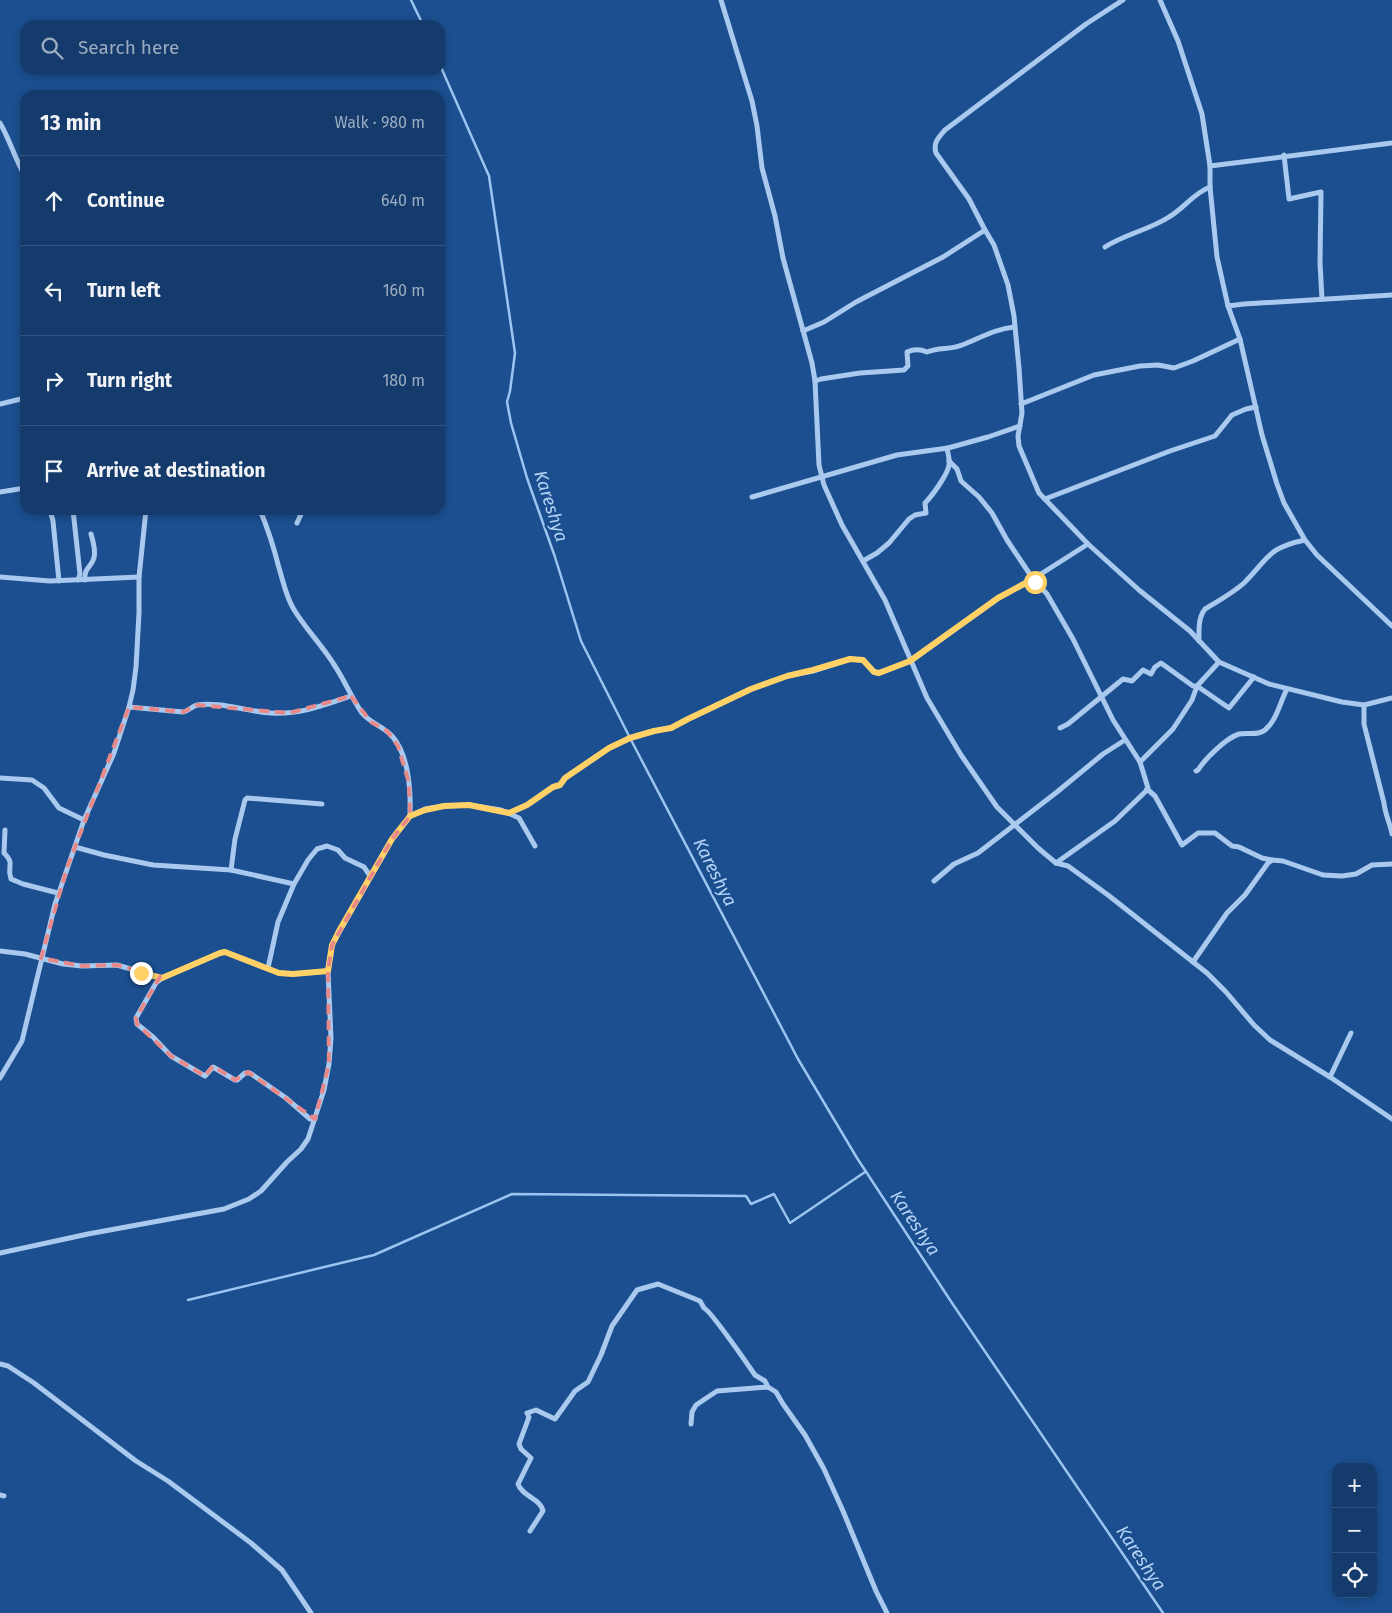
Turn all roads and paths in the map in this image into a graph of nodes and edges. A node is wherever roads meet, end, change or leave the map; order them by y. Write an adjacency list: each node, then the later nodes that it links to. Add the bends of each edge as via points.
1 (721, 0): 16 (street, via 752,101 762,168)
2 (1123, 0): 10 (street, via 1086,24 937,139 936,153 969,199)
3 (1160, 0): 7 (street, via 1178,41 1202,114)
4 (0, 123): 8 (street)
5 (1392, 143): 6 (street)
6 (1284, 155): 7 (street); 13 (street, via 1289,198 1321,192)
7 (1210, 166): 9 (street)
8 (20, 168)
9 (1210, 187): 11 (street, via 1201,190 1166,219); 14 (street, via 1217,257)
10 (985, 230): 15 (street, via 994,244 1008,285); 16 (street)
11 (1105, 247)
12 (1392, 295): 13 (street)
13 (1322, 299): 14 (street)
14 (1228, 306): 17 (street)
15 (1014, 327): 18 (street, via 991,331 961,346 928,352 912,350 907,352 908,366 904,370); 21 (street)
16 (803, 331): 18 (street)
17 (1240, 339): 21 (street, via 1174,368 1158,365 1094,375); 22 (street)
18 (815, 381): 26 (street)
19 (20, 399): 20 (street)
20 (0, 404)
21 (1021, 404): 23 (street)
22 (1256, 407): 30 (street, via 1232,415 1215,436); 38 (street, via 1284,503)
23 (1020, 426): 24 (street); 30 (street, via 1020,446 1039,493)
24 (947, 448): 25 (street); 26 (street, via 897,455)
25 (950, 461): 40 (street, via 935,492 925,503 926,513 915,514 889,543); 43 (street, via 962,481 992,513)
26 (821, 477): 29 (street); 40 (street, via 842,525)
27 (20, 489): 28 (street)
28 (0, 492)
29 (752, 497)
30 (1045, 499): 39 (street)
31 (51, 515): 45 (street)
32 (74, 515): 44 (street)
33 (145, 515): 42 (street)
34 (262, 515): 53 (street, via 292,605 334,664)
35 (301, 515): 36 (street)
36 (297, 523)
37 (91, 534): 44 (street, via 94,559)
38 (1305, 540): 46 (street); 47 (street, via 1277,548 1243,584 1205,609 1201,614)
39 (1088, 544): 43 (street); 47 (street)
40 (863, 561): 48 (street, via 885,600)
41 (0, 576): 45 (street)
42 (139, 577): 44 (street); 57 (street, via 136,667)
43 (1033, 579): 48 (street, via 998,598); 54 (street, via 1047,594 1073,639)
44 (81, 580): 45 (street)
45 (59, 581)
46 (1392, 626)
47 (1199, 641): 49 (street)
48 (910, 661): 65 (street, via 879,673 863,660 850,659 751,689 671,728 630,738 609,748 565,778 560,785); 68 (street, via 927,698 961,755 997,807)
49 (1218, 662): 50 (street); 51 (street)
50 (1254, 677): 51 (street, via 1229,708); 52 (street)
51 (1196, 686): 54 (street, via 1161,663 1152,674 1143,670 1132,681 1122,679); 60 (street, via 1192,700 1173,728)
52 (1287, 689): 56 (street); 61 (street, via 1272,723 1264,732 1232,737)
53 (351, 696): 57 (street, via 317,708 289,713 198,705 184,712); 66 (street, via 371,722 387,731 398,746 409,783)
54 (1100, 697): 58 (street); 59 (street)
55 (1392, 698): 56 (street)
56 (1364, 704): 70 (street, via 1364,724)
57 (129, 707): 67 (street, via 114,753)
58 (1060, 728)
59 (1125, 740): 60 (street); 68 (street)
60 (1140, 762): 63 (street)
61 (1196, 771)
62 (0, 778): 67 (street, via 32,780 44,788 59,808)
63 (1147, 789): 73 (street, via 1155,796 1182,845 1198,833 1215,832 1232,846); 74 (street, via 1115,821)
64 (322, 804): 76 (street, via 247,798)
65 (509, 813): 66 (street, via 469,805 444,806); 71 (street, via 519,818)
66 (410, 816): 77 (street)
67 (84, 820): 72 (street)
68 (1015, 824): 74 (street); 78 (street)
69 (5, 830): 80 (street, via 4,853 11,862 11,879)
70 (1392, 834)
71 (535, 846)
72 (74, 847): 76 (street, via 153,865); 80 (street)
73 (1272, 860): 75 (street, via 1323,875 1342,876 1356,874 1372,865); 83 (street, via 1227,913)
74 (1056, 863): 83 (street, via 1068,866)
75 (1392, 864)
76 (231, 870): 79 (street)
77 (370, 876): 79 (street, via 364,866 327,846 317,849); 85 (street, via 332,945)
78 (934, 881)
79 (294, 884): 84 (street, via 278,922)
80 (58, 893): 82 (street)
81 (0, 951): 82 (street)
82 (41, 958): 86 (street, via 82,966 117,965); 89 (street, via 22,1041)
83 (1193, 962): 88 (street, via 1226,992 1262,1034)
84 (268, 968): 85 (street, via 284,974); 86 (street, via 225,952)
85 (328, 971): 91 (street, via 329,1064)
86 (162, 978): 91 (street, via 136,1018 136,1024 171,1056 200,1075 205,1076 212,1067 235,1080 250,1073 310,1119)
87 (1351, 1033): 88 (street)
88 (1330, 1077): 90 (street)
89 (0, 1078)
90 (1392, 1118)
91 (315, 1119): 92 (street, via 301,1149 261,1191 249,1199 224,1208)
92 (0, 1253)
93 (0, 1364): 97 (street, via 34,1383 136,1461 168,1480 252,1543 282,1570)
94 (768, 1387): 95 (street, via 710,1394 694,1408); 96 (street, via 755,1375 700,1301 658,1284 637,1290 612,1326 588,1382 575,1391 555,1419 536,1410 527,1413 529,1417 519,1444 531,1458 518,1484 523,1492 541,1505 543,1511); 98 (street, via 779,1396 824,1469)
95 (691, 1424)
96 (530, 1531)
97 (311, 1613)
98 (887, 1613)

